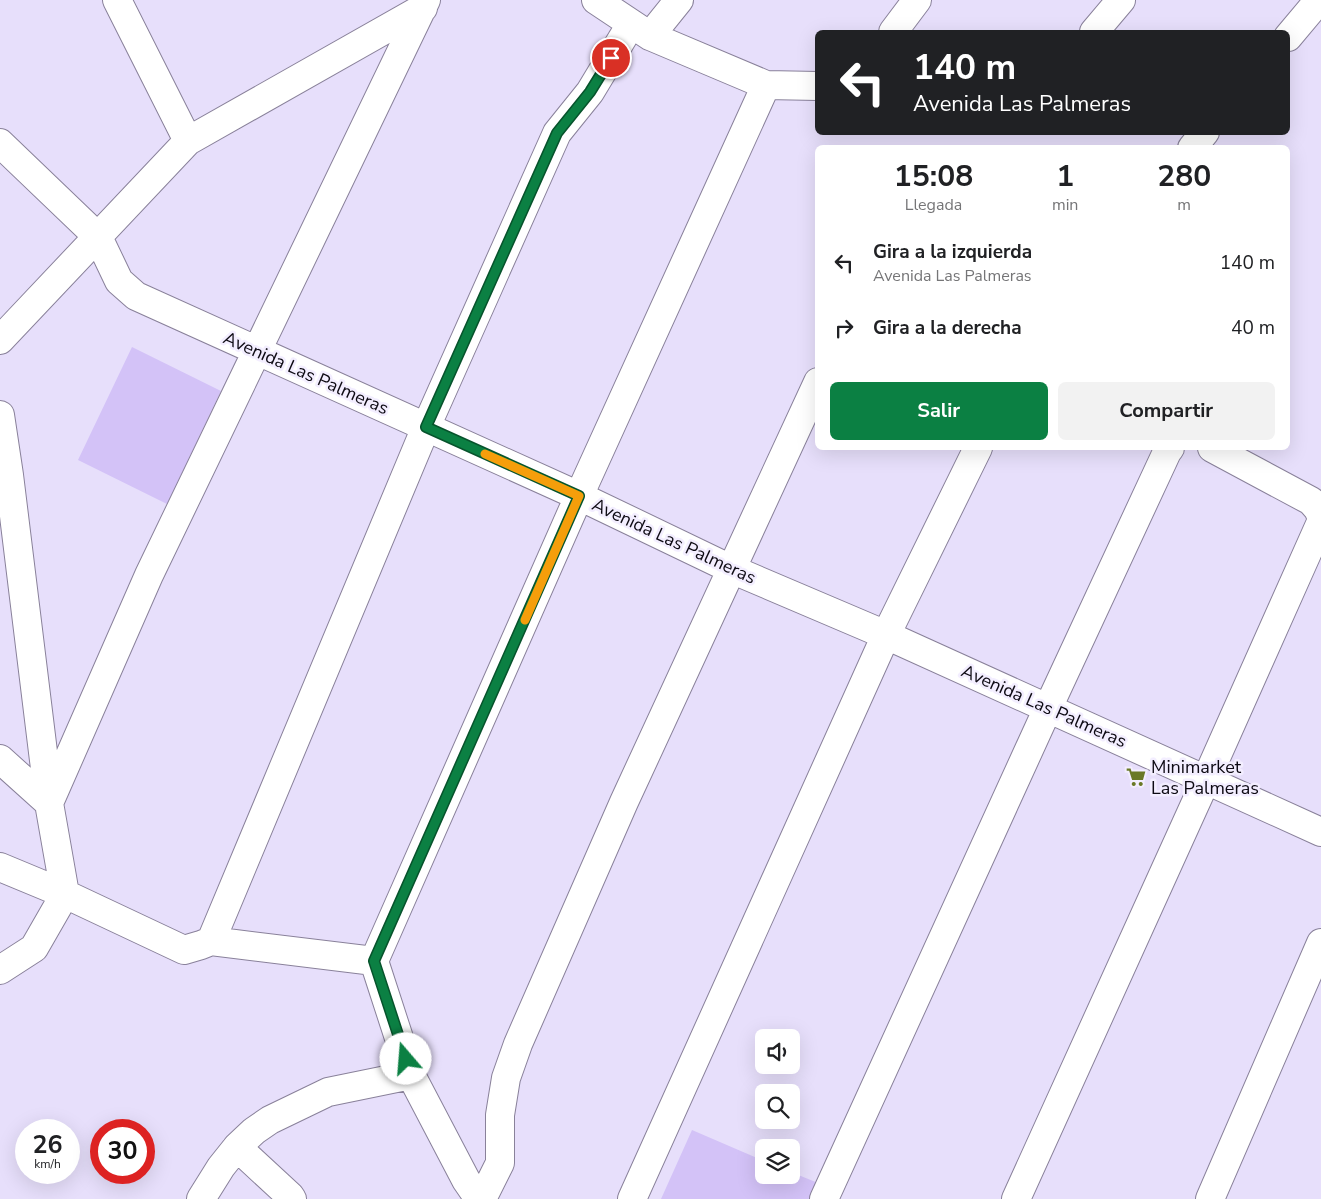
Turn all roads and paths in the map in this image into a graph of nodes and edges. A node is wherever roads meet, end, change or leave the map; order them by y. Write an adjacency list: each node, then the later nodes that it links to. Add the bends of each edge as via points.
1 (117, 0): 15 (street)
2 (596, 0): 8 (street)
3 (679, 0): 8 (street)
4 (917, 0): 9 (street)
5 (1121, 0): 10 (street)
6 (1319, 0): 11 (street)
7 (424, 4): 15 (street); 20 (street)
8 (641, 30): 12 (street); 23 (street, via 557,133)
9 (894, 30)
10 (1096, 30)
11 (1290, 35)
12 (766, 85): 13 (street); 27 (street)
13 (815, 86)
14 (1203, 135): 17 (street)
15 (188, 141): 18 (street)
16 (0, 143): 18 (street, Avenida Las Palmeras)
17 (1194, 145)
18 (98, 237): 19 (street); 20 (street, Avenida Las Palmeras, via 119,282 136,296)
19 (0, 340)
20 (257, 351): 23 (street, Avenida Las Palmeras); 36 (street, via 149,575)
21 (815, 388): 31 (street)
22 (0, 415): 29 (street, via 9,475)
23 (426, 427): 27 (street, Avenida Las Palmeras); 40 (street)
24 (977, 450): 32 (street)
25 (1168, 450): 33 (street)
26 (1216, 450): 28 (street, via 1310,501)
27 (579, 496): 31 (street, Avenida Las Palmeras); 42 (street)
28 (1321, 516)
29 (7, 520): 36 (street)
30 (1321, 522): 35 (street)
31 (731, 569): 32 (street, Avenida Las Palmeras); 48 (street, via 518,1044 506,1078 500,1115 500,1163)
32 (886, 635): 33 (street, Avenida Las Palmeras); 49 (street)
33 (1048, 708): 35 (street, Avenida Las Palmeras); 50 (street)
34 (0, 759): 36 (street)
35 (1206, 780): 37 (street, Avenida Las Palmeras); 51 (street)
36 (49, 803): 39 (street)
37 (1321, 832)
38 (0, 867): 39 (street)
39 (65, 894): 40 (street, via 184,950); 43 (street, via 34,948)
40 (211, 941): 42 (street)
41 (1321, 943): 52 (street)
42 (374, 961): 44 (street)
43 (0, 970)
44 (411, 1076): 45 (street, via 328,1092 270,1120); 48 (street, via 466,1180)
45 (236, 1147): 46 (street); 47 (street)
46 (201, 1199)
47 (292, 1199)
48 (481, 1199)
49 (632, 1199)
50 (824, 1199)
51 (1016, 1199)
52 (1210, 1199)

